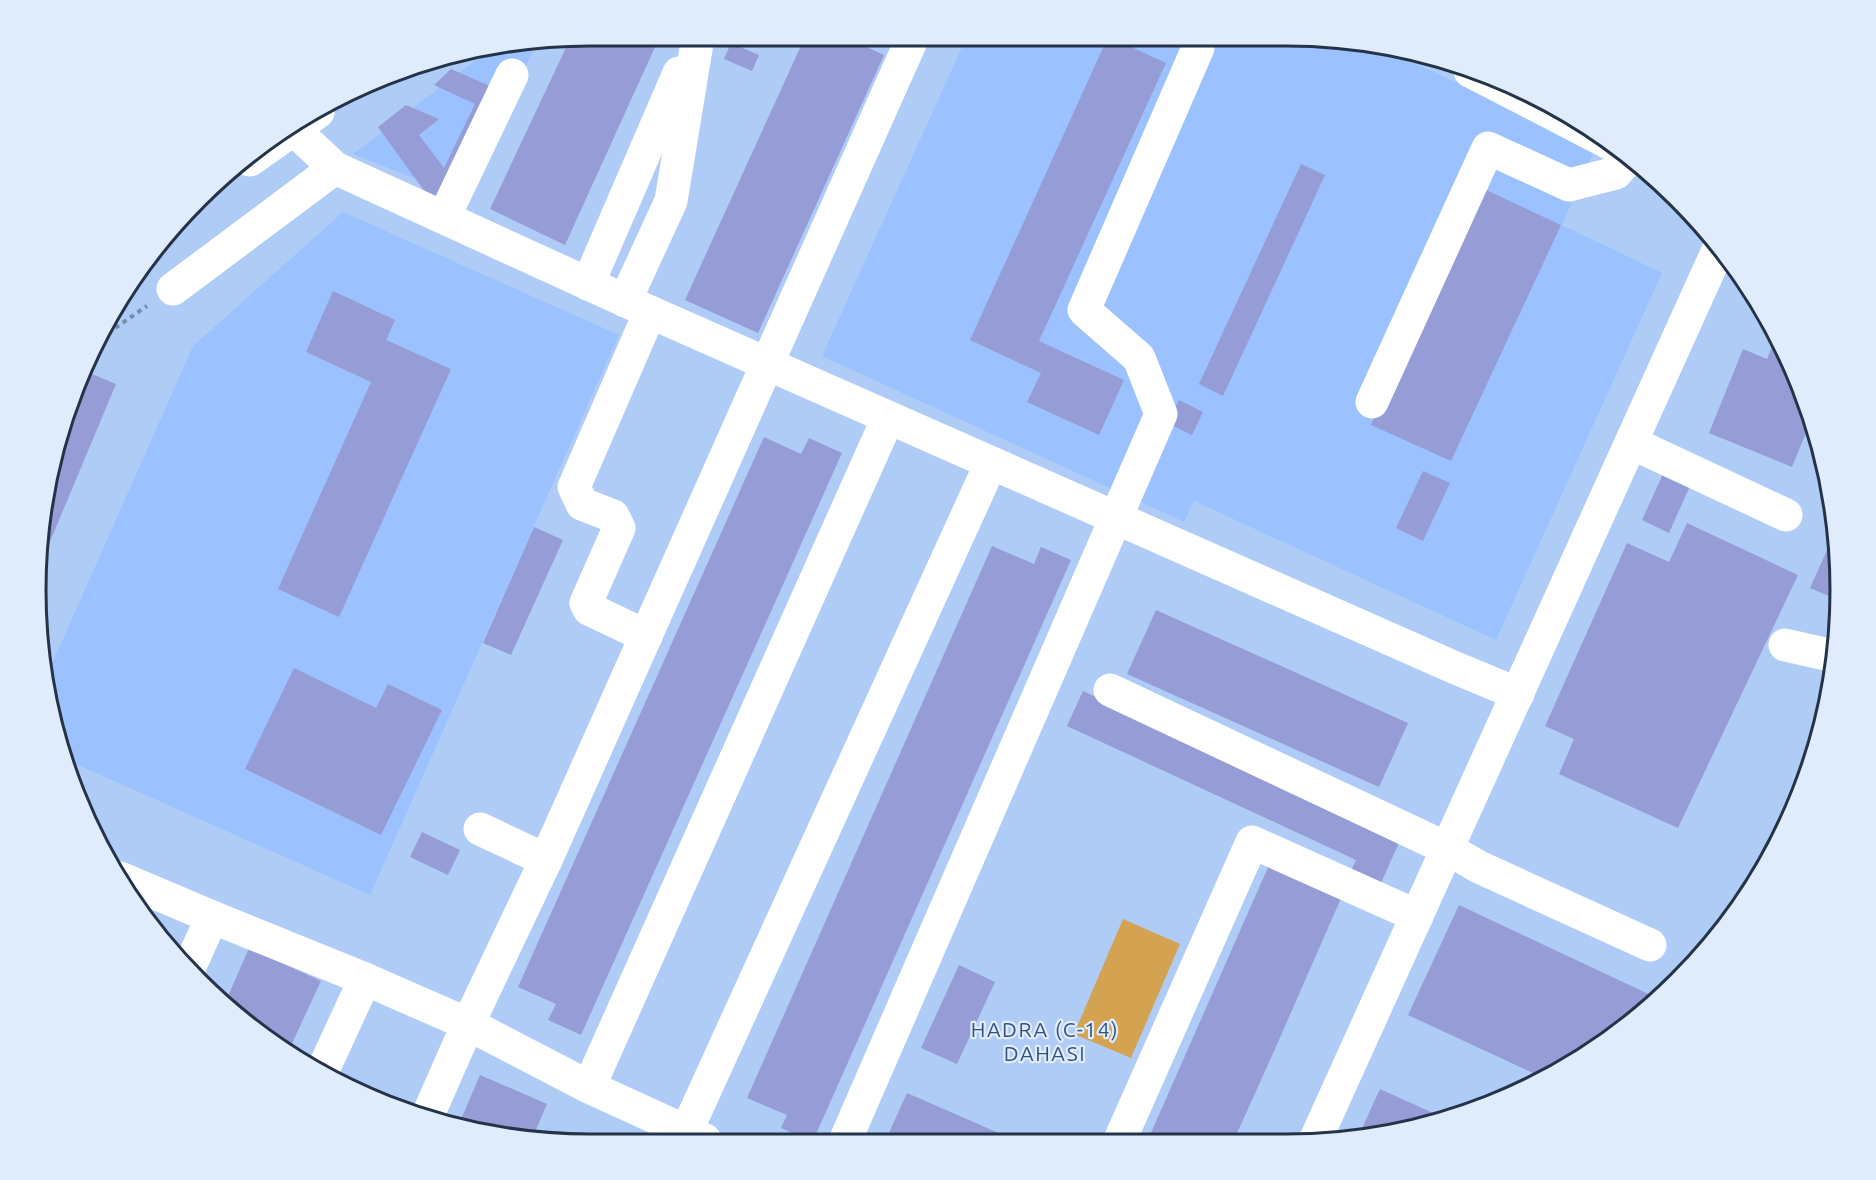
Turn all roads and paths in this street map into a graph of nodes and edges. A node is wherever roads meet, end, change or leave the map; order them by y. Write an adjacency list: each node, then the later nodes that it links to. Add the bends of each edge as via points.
1 (693, 46): 11 (lane)
2 (696, 46): 13 (lane, via 671,201)
3 (909, 46): 15 (lane)
4 (1198, 48): 21 (lane, via 1084,310 1139,358 1161,414)
5 (512, 75): 9 (lane)
6 (304, 128): 8 (lane)
7 (1624, 164): 16 (lane, via 1616,173 1569,185 1488,148)
8 (335, 168): 9 (lane); 12 (lane)
9 (444, 217): 11 (lane)
10 (1715, 257): 18 (lane)
11 (588, 284): 13 (lane)
12 (173, 289): 14 (path)
13 (638, 306): 15 (lane); 22 (lane, via 574,487 582,504 613,516 619,528 586,603 589,609)
14 (113, 329)
15 (767, 363): 17 (lane); 22 (lane)
16 (1372, 402)
17 (888, 418): 19 (lane); 38 (lane)
18 (1632, 443): 20 (lane); 26 (lane)
19 (991, 463): 21 (lane); 42 (lane)
20 (1786, 515)
21 (1116, 518): 26 (lane); 43 (lane)
22 (645, 636): 29 (lane)
23 (1785, 645): 24 (lane)
24 (1826, 654)
25 (1110, 690): 28 (lane)
26 (1518, 694): 28 (lane)
27 (480, 829): 29 (lane)
28 (1448, 849): 31 (lane); 33 (lane)
29 (546, 860): 36 (lane)
30 (136, 889): 32 (lane)
31 (1417, 916): 40 (lane); 44 (lane, via 1251,842)
32 (212, 917): 34 (lane); 35 (lane)
33 (1650, 945)
34 (193, 960)
35 (365, 979): 36 (lane); 37 (lane)
36 (468, 1024): 38 (lane); 39 (lane)
37 (325, 1065)
38 (589, 1087): 41 (lane)
39 (430, 1110)
40 (1319, 1132)
41 (691, 1134)
42 (696, 1134)
43 (848, 1134)
44 (1123, 1134)

